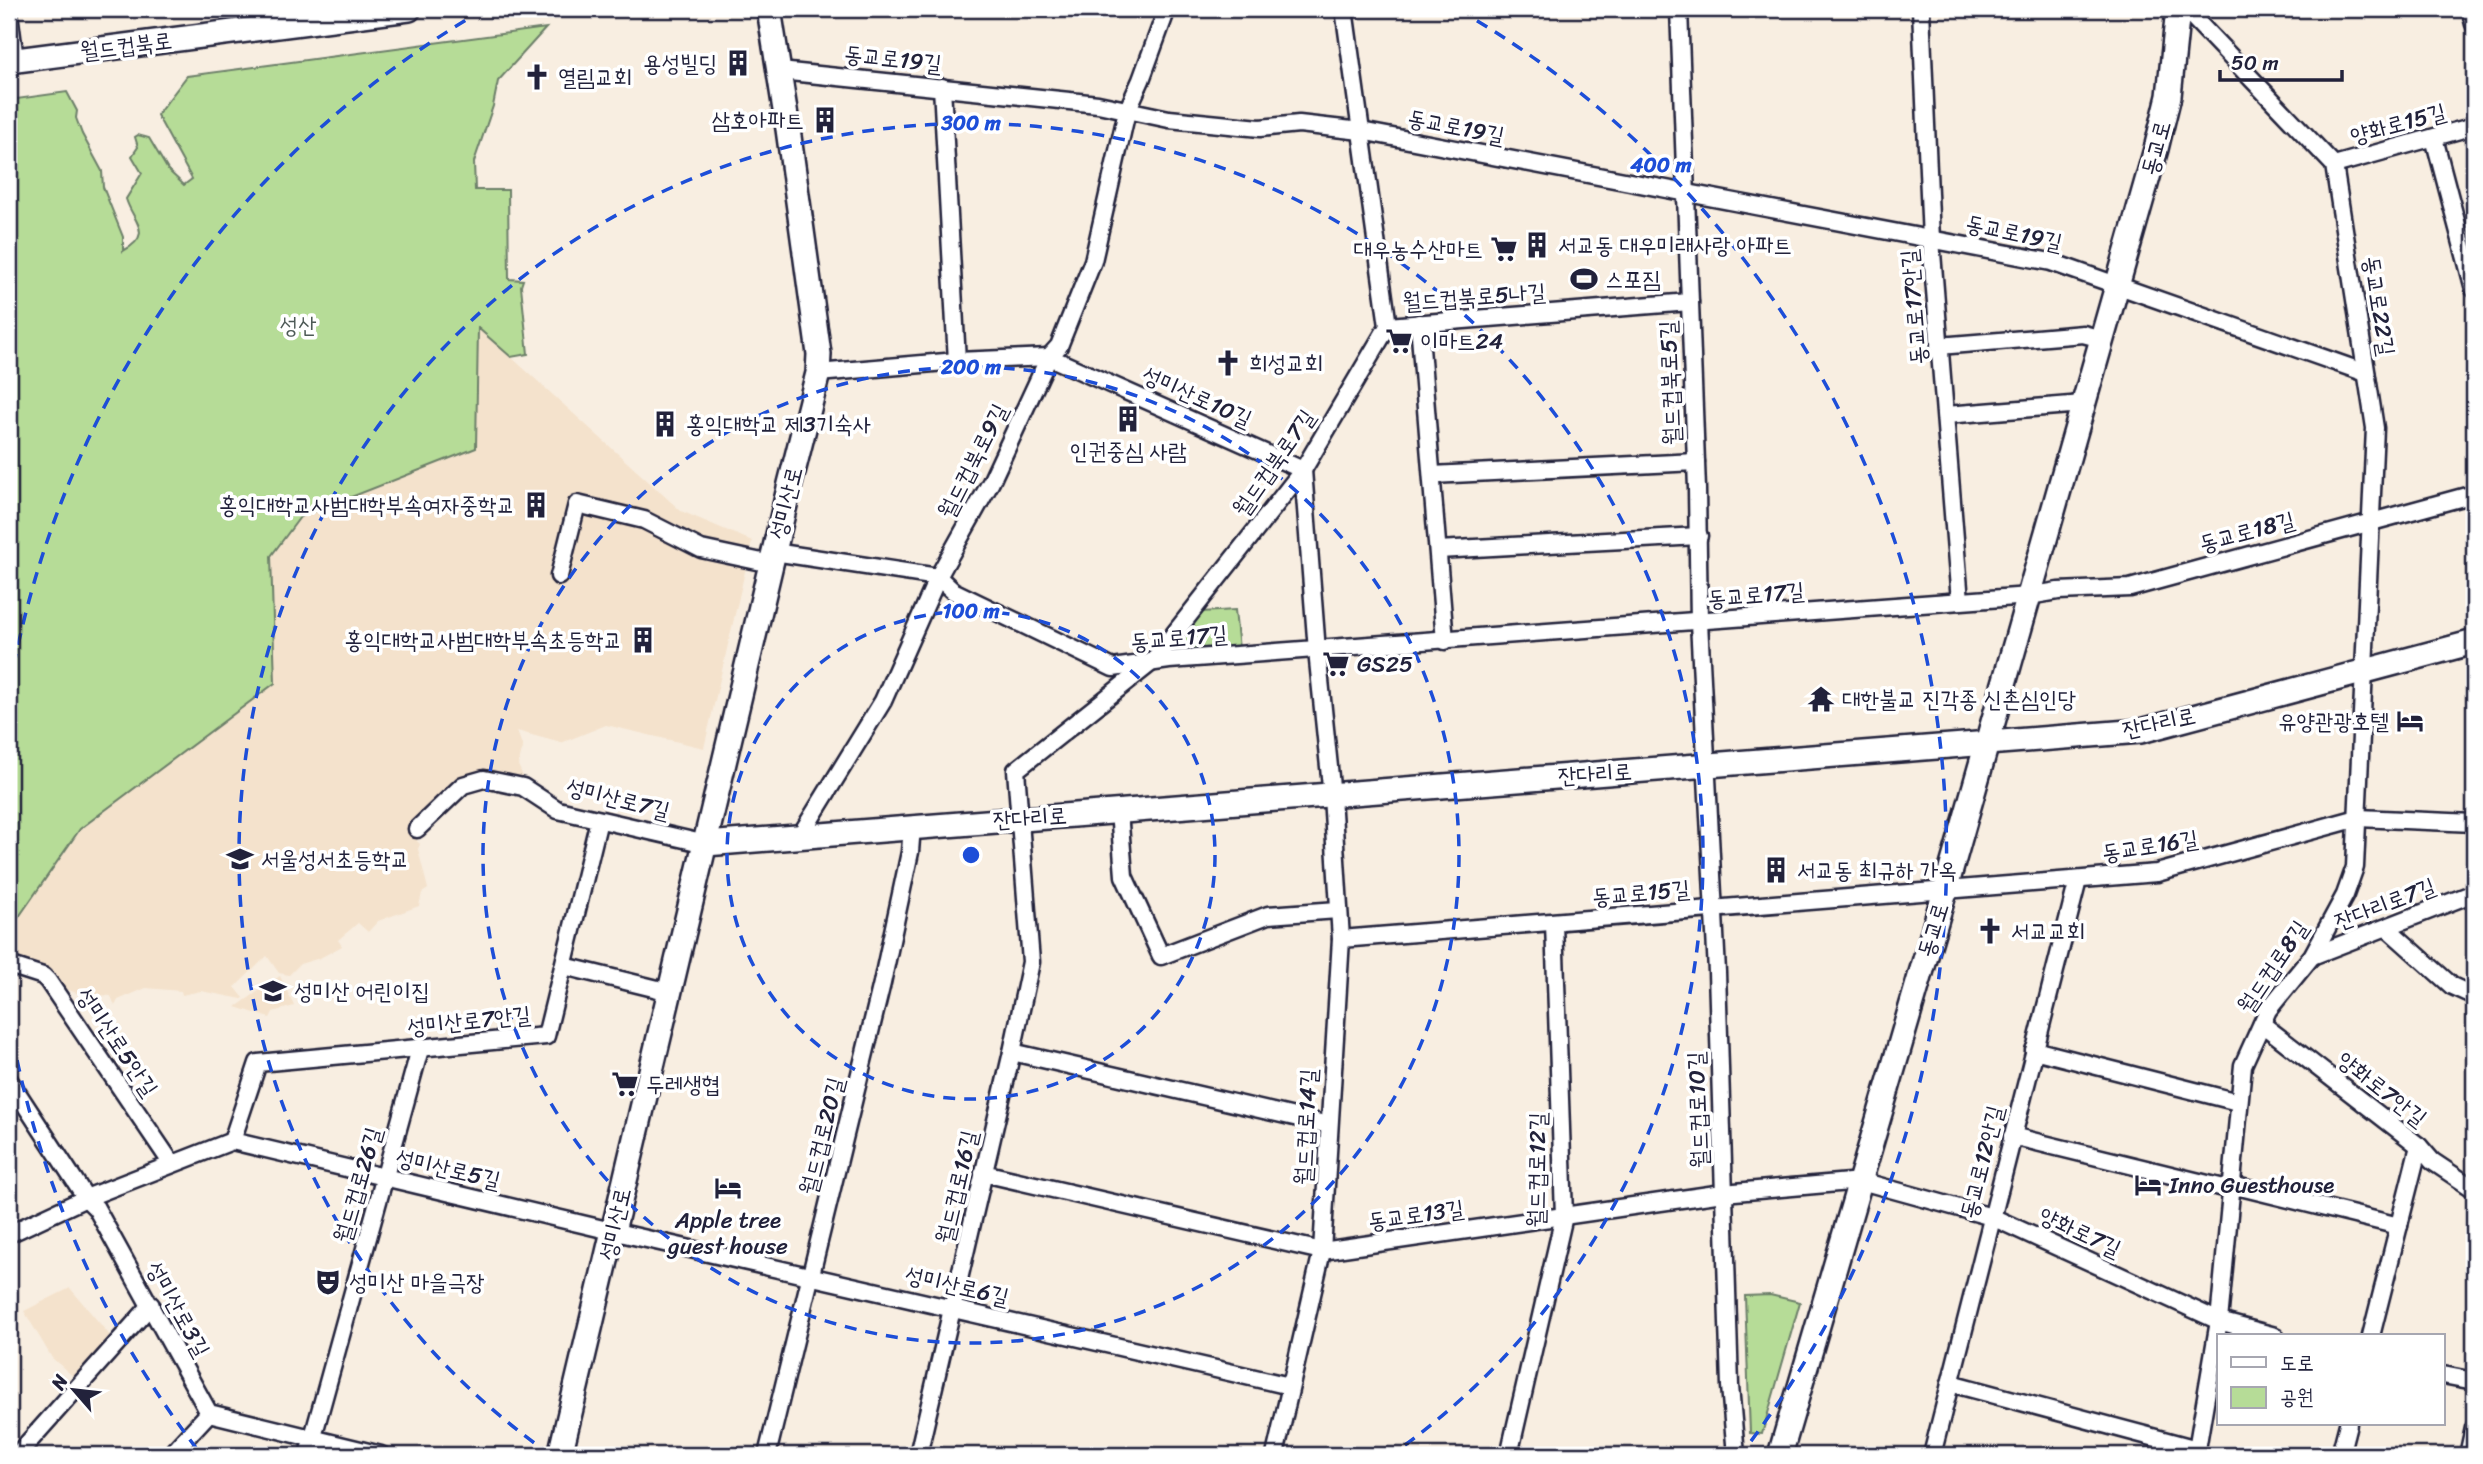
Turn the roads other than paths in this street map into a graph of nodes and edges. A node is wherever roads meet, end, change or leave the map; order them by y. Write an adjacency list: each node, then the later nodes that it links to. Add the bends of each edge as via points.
1 (409, 9): 12 (street, 월드컵북로)
2 (769, 9): 13 (street, 성미산로)
3 (1167, 9): 15 (street, 월드컵북로9길)
4 (1344, 9): 17 (street)
5 (1679, 9): 20 (street, 월드컵북로5길)
6 (1921, 9): 21 (street, 동교로17안길)
7 (2178, 9): 22 (street, 동교로, via 2169,96)
8 (2185, 9): 19 (street)
9 (2470, 9): 11 (street)
10 (9, 13): 12 (street)
11 (2474, 23)
12 (12, 61)
13 (779, 71): 14 (street, 동교로19길); 31 (street, 성미산로, via 818,341)
14 (942, 87): 15 (street, 동교로19길); 30 (street)
15 (1127, 111): 17 (street, 동교로19길, via 1260,128 1299,124); 29 (street, 월드컵북로9길, via 1093,261 1059,346)
16 (2474, 126): 18 (street, 양화로15길)
17 (1361, 131): 20 (street, 동교로19길); 26 (street)
18 (2434, 138): 19 (street, 양화로15길); 23 (street)
19 (2334, 165): 32 (street, 동교로22길)
20 (1685, 194): 21 (street, 동교로19길); 24 (street, 월드컵북로5길)
21 (1931, 240): 22 (street, 동교로19길, via 2051,262); 28 (street, 동교로17안길)
22 (2117, 284): 27 (street, 동교로); 32 (street)
23 (2474, 289)
24 (1690, 303): 25 (street, 월드컵북로5나길); 35 (street, 월드컵북로5길)
25 (1419, 323): 26 (street, 월드컵북로5나길); 37 (street)
26 (1388, 326): 36 (street, 월드컵북로7길)
27 (2102, 339): 28 (street, via 2083,334); 33 (street, 동교로)
28 (1939, 346): 34 (street, 동교로17안길)
29 (1049, 356): 30 (street, 성미산로10길); 36 (street, 성미산로10길); 44 (street, 월드컵북로9길, via 991,482)
30 (957, 361): 31 (street, 성미산로10길)
31 (818, 373): 42 (street, 성미산로)
32 (2366, 373): 39 (street, 동교로22길, via 2375,428)
33 (2083, 404): 34 (street); 45 (street, 동교로)
34 (1947, 415): 46 (street, 동교로17안길)
35 (1696, 462): 37 (street, 월드컵북로5길); 40 (street, 월드컵북로5길)
36 (1303, 470): 50 (street); 51 (street, 월드컵북로7길)
37 (1433, 475): 41 (street)
38 (2474, 494): 39 (street, 동교로18길)
39 (2372, 522): 45 (street, 동교로18길, via 2130,588); 52 (street, 동교로22길)
40 (1699, 536): 41 (street); 47 (street, 월드컵북로5길)
41 (1438, 550): 48 (street)
42 (772, 558): 43 (street, 동교로17길, via 701,549 644,520 577,504); 44 (street, 동교로17길); 64 (street, 성미산로)
43 (559, 576)
44 (938, 577): 51 (street, 동교로17길, via 953,591 1113,668); 63 (street, 월드컵북로9길, via 883,701)
45 (2029, 596): 46 (street, 동교로17길); 53 (street, 동교로)
46 (1960, 601): 47 (street, 동교로17길)
47 (1699, 622): 48 (street, 동교로17길); 54 (street, 월드컵북로5길)
48 (1445, 641): 50 (street, 동교로17길)
49 (2474, 642): 52 (street, 잔다리로)
50 (1317, 651): 51 (street, 동교로17길); 55 (street)
51 (1152, 662): 58 (street, 월드컵북로7길, via 1016,770)
52 (2363, 670): 53 (street, 잔다리로, via 2140,731); 57 (street, 월드컵로8길)
53 (1987, 743): 54 (street, 잔다리로); 66 (street, 동교로)
54 (1706, 764): 55 (street, 잔다리로); 69 (street, 월드컵로10길)
55 (1332, 796): 56 (street, 잔다리로); 68 (street, 월드컵로14길)
56 (1119, 811): 58 (street, 잔다리로); 68 (street, via 1124,876 1161,956 1268,915)
57 (2358, 818): 60 (street); 65 (street, 동교로16길, via 2157,873); 73 (street, 월드컵로8길, via 2355,867)
58 (1020, 819): 61 (street, 잔다리로); 81 (street, 월드컵로16길, via 1031,962)
59 (599, 820): 62 (street, 성미산로7길, via 558,810 523,787 484,779 463,785); 64 (street, 성미산로7길); 75 (street, 성미산로7안길)
60 (2474, 823)
61 (912, 826): 63 (street, 잔다리로); 102 (street, 월드컵로20길, via 879,997)
62 (417, 829)
63 (800, 836): 64 (street, 잔다리로)
64 (705, 844): 76 (street, 성미산로)
65 (2078, 880): 66 (street, 동교로16길); 80 (street, 동교로12안길)
66 (1945, 891): 69 (street, 동교로15길); 91 (street, 동교로)
67 (2474, 893): 71 (street, 잔다리로7길)
68 (1338, 909): 72 (street, 월드컵로14길)
69 (1714, 910): 70 (street, 동교로15길); 94 (street, 월드컵로10길)
70 (1554, 923): 72 (street, 동교로15길); 96 (street, 월드컵로12길)
71 (2387, 928): 73 (street, 잔다리로7길); 77 (street, via 2452,986)
72 (1341, 939): 84 (street, 월드컵로14길)
73 (2312, 956): 78 (street, 월드컵로8길)
74 (9, 965): 88 (street, 성미산로5안길, via 48,981)
75 (564, 966): 76 (street); 79 (street, 성미산로7안길, via 546,1036)
76 (670, 992): 99 (street, 성미산로)
77 (2474, 996)
78 (2262, 1024): 83 (street, 월드컵로8길, via 2243,1065); 87 (street, 양화로7안길)
79 (420, 1049): 86 (street, 성미산로7안길, via 258,1063); 90 (street, 월드컵로26길)
80 (2034, 1050): 83 (street); 85 (street, 동교로12안길)
81 (1012, 1052): 84 (street); 89 (street, 월드컵로16길)
82 (9, 1080): 95 (street, 성미산로3길)
83 (2238, 1102): 92 (street, 월드컵로8길)
84 (1329, 1125): 101 (street, 월드컵로14길)
85 (2012, 1136): 92 (street, via 2224,1188); 97 (street, 동교로12안길)
86 (232, 1141): 88 (street); 90 (street, 성미산로5길)
87 (2419, 1146): 93 (street, 양화로7안길, via 2432,1161); 98 (street)
88 (172, 1164): 95 (street)
89 (983, 1173): 101 (street, 동교로13길); 104 (street, 월드컵로16길)
90 (384, 1178): 99 (street, 성미산로5길); 117 (street, 월드컵로26길)
91 (1861, 1181): 94 (street, 동교로13길); 97 (street, 양화로7길); 129 (street, 동교로)
92 (2232, 1185): 98 (street); 105 (street, 월드컵로8길)
93 (2474, 1189)
94 (1723, 1193): 96 (street, 동교로13길); 128 (street, 월드컵로10길)
95 (86, 1198): 100 (street); 103 (street, 성미산로3길)
96 (1564, 1216): 101 (street, 동교로13길); 127 (street, 월드컵로12길)
97 (1992, 1217): 105 (street, 양화로7길); 112 (street, 동교로12안길)
98 (2399, 1226): 108 (street)
99 (613, 1231): 102 (street, 성미산로6길); 123 (street, 성미산로)
100 (9, 1234)
101 (1322, 1251): 113 (street, 월드컵로14길)
102 (811, 1276): 104 (street, 성미산로6길); 124 (street, 월드컵로20길)
103 (150, 1304): 114 (street, 성미산로3길); 119 (street)
104 (952, 1308): 113 (street, 성미산로6길); 125 (street, 월드컵로16길)
105 (2220, 1321): 106 (street, 월드컵로8길); 107 (street, 양화로7길)
106 (2218, 1334)
107 (2268, 1334)
108 (2372, 1334)
109 (2217, 1337): 118 (street, 월드컵로8길)
110 (2444, 1375): 111 (street)
111 (2474, 1381)
112 (1950, 1383): 118 (street, 월드컵로8길); 130 (street, 동교로12안길)
113 (1290, 1386): 126 (street, 월드컵로14길)
114 (209, 1413): 117 (street); 120 (street)
115 (2347, 1426): 131 (street)
116 (2474, 1428): 132 (street)
117 (312, 1438): 121 (street, 월드컵로26길); 122 (street)
118 (2196, 1452)
119 (17, 1455)
120 (170, 1455)
121 (308, 1455)
122 (381, 1455)
123 (560, 1455)
124 (768, 1455)
125 (918, 1455)
126 (1275, 1455)
127 (1509, 1455)
128 (1736, 1455)
129 (1780, 1455)
130 (1931, 1455)
131 (2340, 1455)
132 (2468, 1455)

